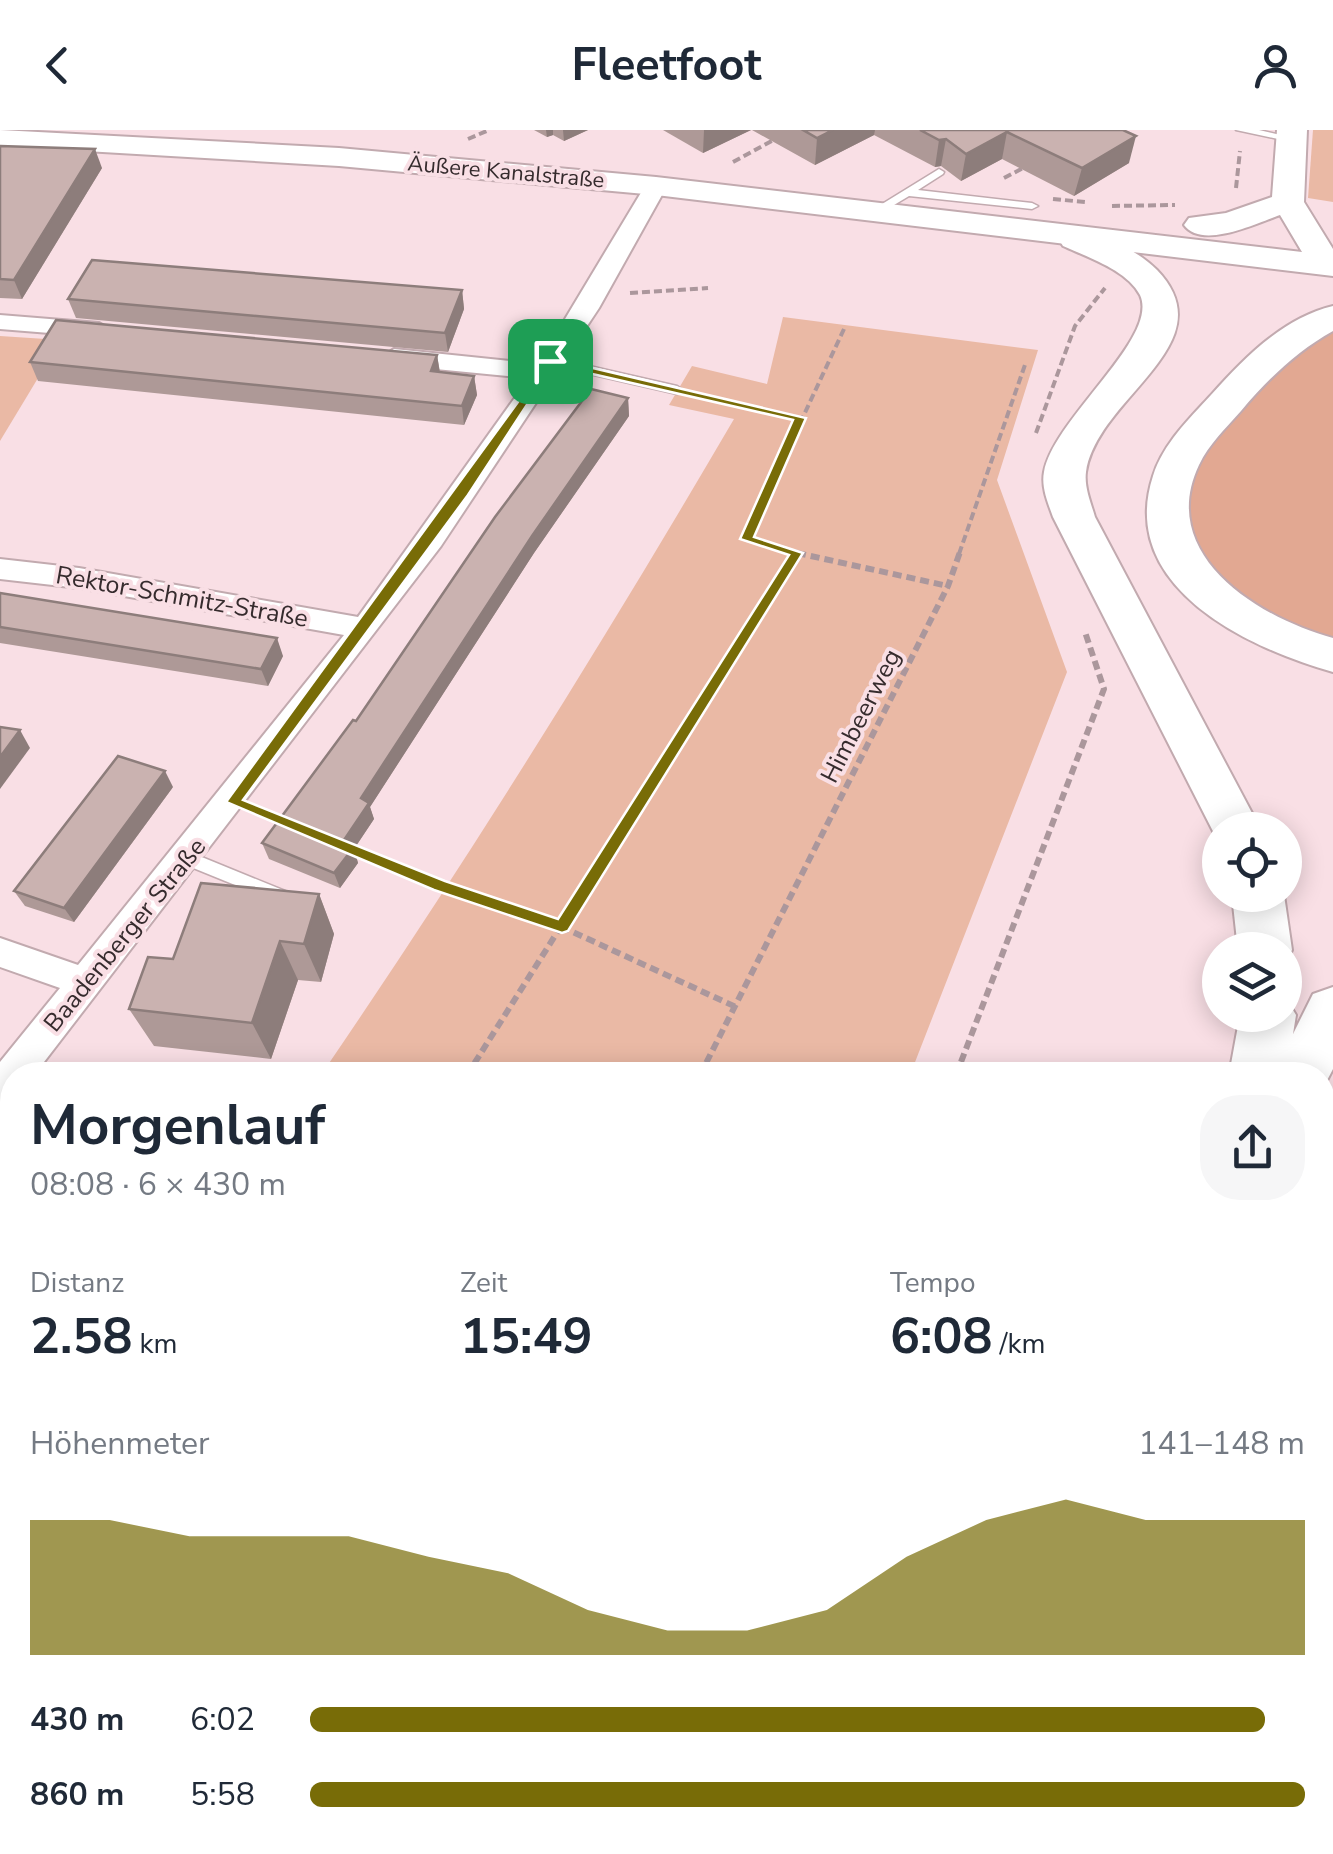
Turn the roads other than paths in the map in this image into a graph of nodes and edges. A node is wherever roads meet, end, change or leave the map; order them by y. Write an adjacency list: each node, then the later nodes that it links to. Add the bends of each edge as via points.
1 (1241, 130): 2 (lane)
2 (1292, 134): 7 (main road)
3 (0, 137): 5 (main road, Äußere Kanalstraße, via 339,157)
4 (939, 172): 6 (lane)
5 (656, 186): 6 (main road, Äußere Kanalstraße); 16 (street, Baadenberger Straße)
6 (894, 201): 8 (main road, Äußere Kanalstraße)
7 (1288, 202): 9 (main road); 11 (main road)
8 (1022, 216): 9 (main road, Äußere Kanalstraße); 10 (main road, Äußere Kanalstraße)
9 (1200, 225): 11 (main road, Äußere Kanalstraße)
10 (1076, 238): 11 (main road, Äußere Kanalstraße); 21 (highway, via 1134,267 1152,286 1162,312 1138,362 1073,444 1065,487)
11 (1327, 253)
12 (1333, 317): 20 (highway, via 1270,357 1190,444 1173,475 1167,514 1176,550 1210,593 1256,626)
13 (0, 322): 14 (street)
14 (132, 333)
15 (376, 354): 16 (street)
16 (547, 367): 17 (lane); 19 (street, Baadenberger Straße)
17 (677, 390)
18 (0, 569): 19 (street, Rektor-Schmitz-Straße)
19 (364, 628): 22 (street, Baadenberger Straße)
20 (1333, 655)
21 (1227, 812)
22 (187, 858): 23 (lane); 25 (street, Baadenberger Straße)
23 (308, 907)
24 (0, 952): 25 (street)
25 (84, 982): 28 (street, Baadenberger Straße)
26 (1333, 1011): 30 (highway)
27 (1265, 1032): 29 (highway)
28 (22, 1062)
29 (1260, 1062)
30 (1307, 1062)

